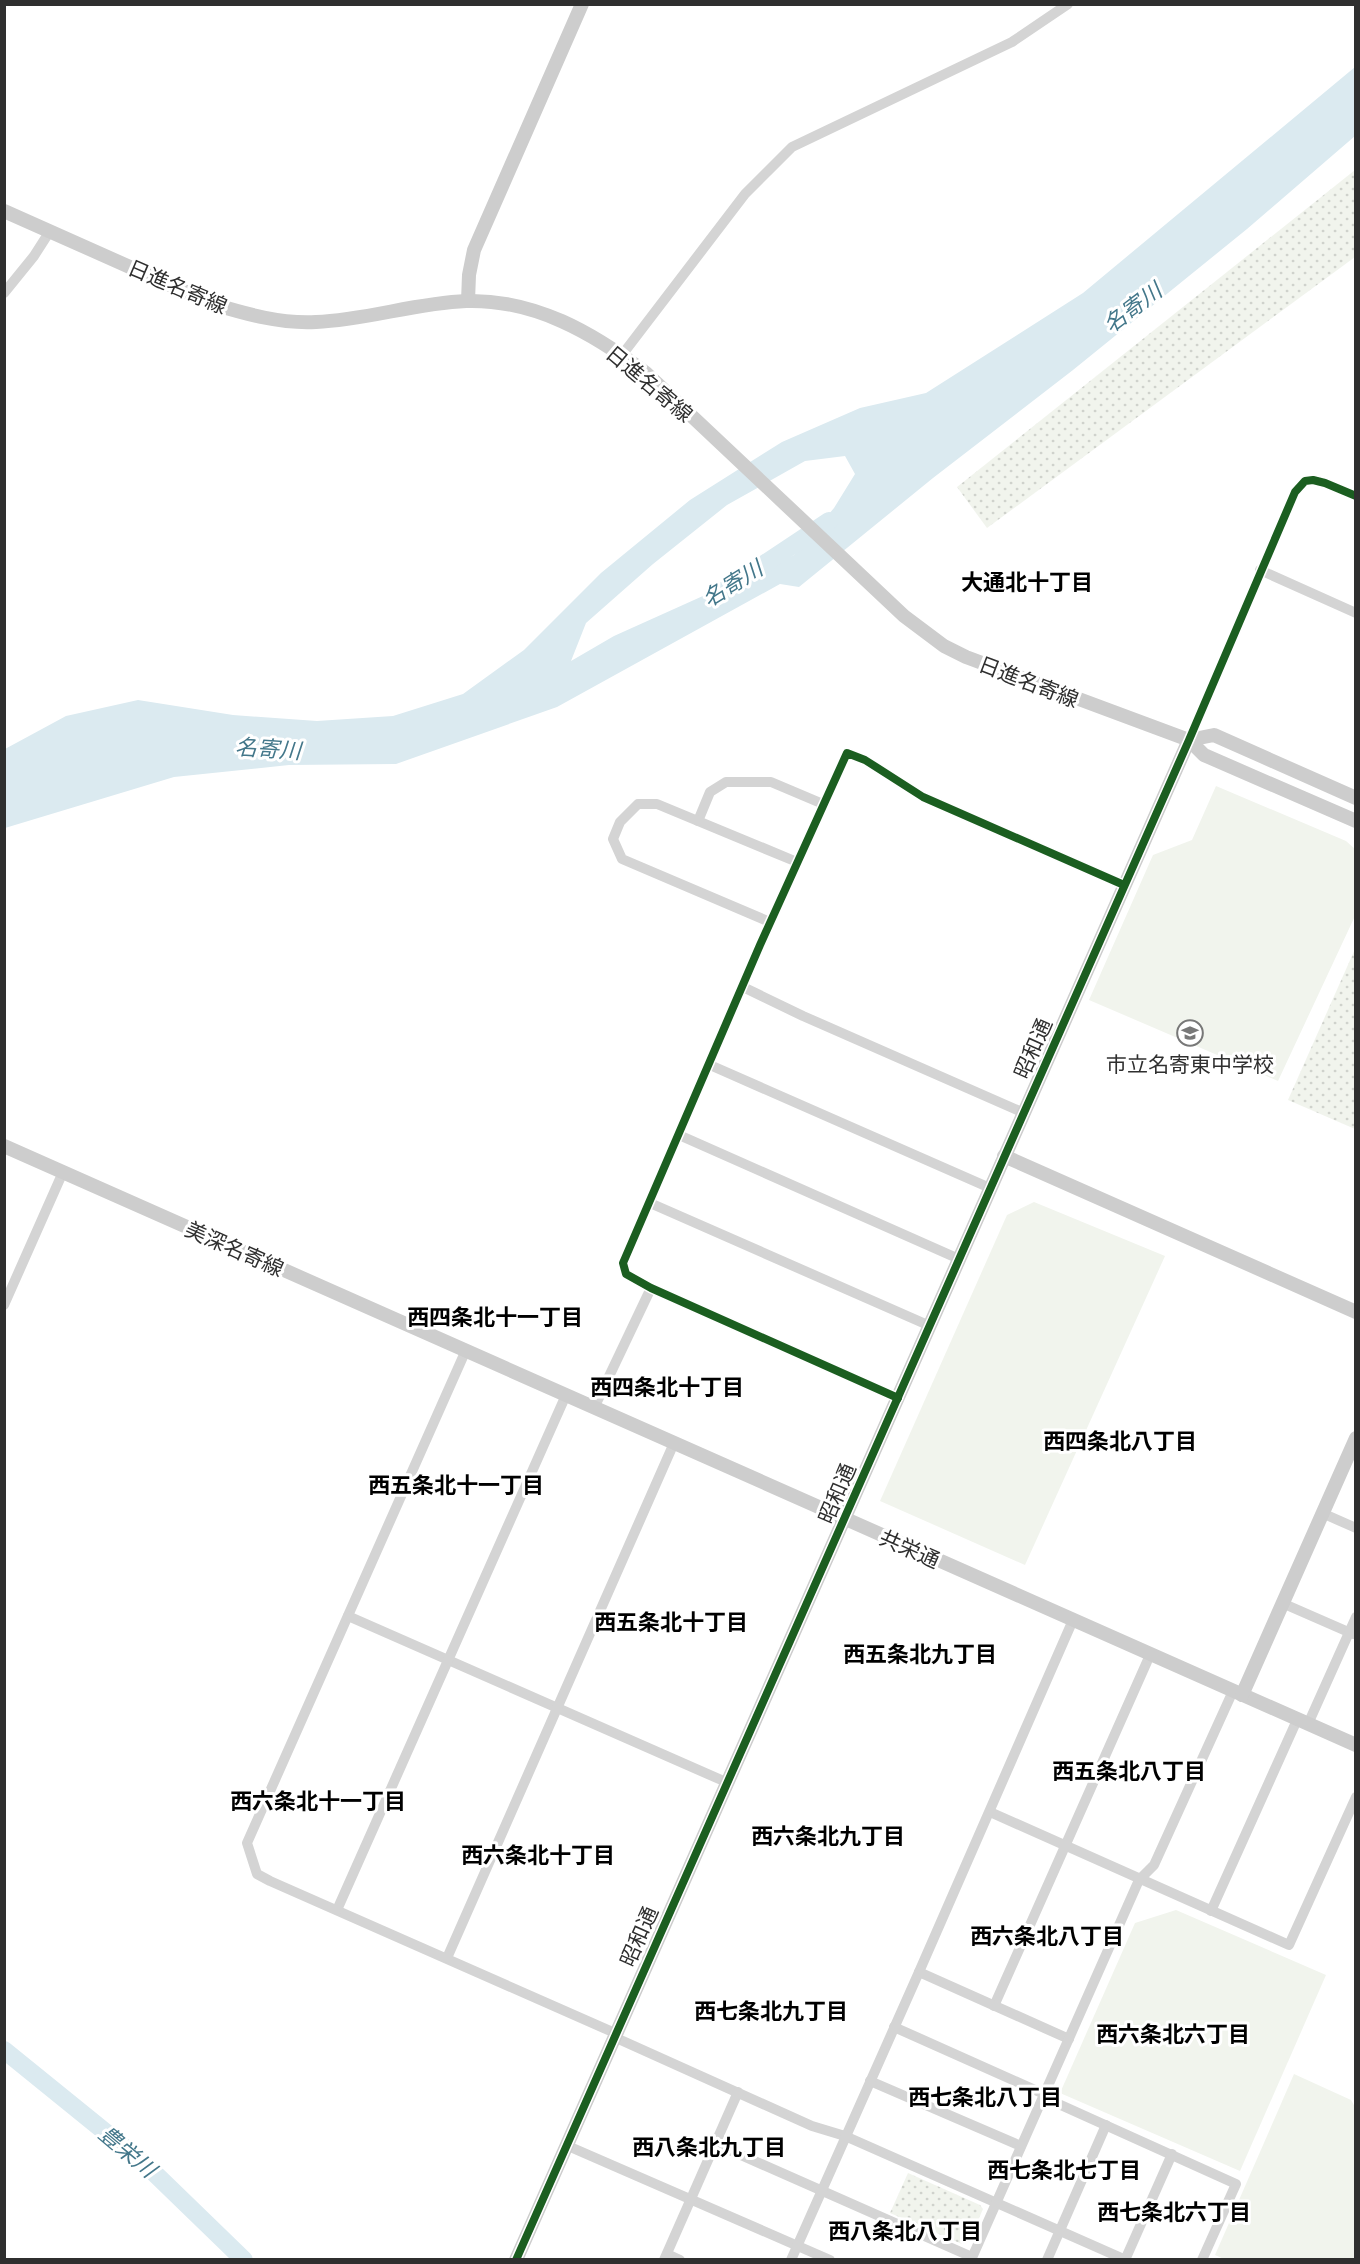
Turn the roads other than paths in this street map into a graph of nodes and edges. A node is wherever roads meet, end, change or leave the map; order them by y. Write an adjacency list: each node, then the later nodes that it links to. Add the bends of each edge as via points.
1 (582, 4): 6 (main road, via 474,250)
2 (1068, 4): 7 (street, via 1012,42 792,147 745,194)
3 (4, 211): 4 (main road, 日進名寄線)
4 (50, 231): 5 (street); 6 (main road, 日進名寄線, via 213,304 282,321 316,322)
5 (4, 293)
6 (468, 301): 7 (main road, 日進名寄線, via 505,304 554,318)
7 (622, 355): 11 (main road, 日進名寄線, via 904,616 944,646)
8 (1356, 496): 9 (street, via 1325,483 1305,481 1295,492)
9 (1260, 570): 10 (street); 11 (street)
10 (1356, 613)
11 (1189, 740): 12 (main road, 日進名寄線, via 1214,735); 14 (main road, 日進名寄線, via 1204,755); 17 (main road, 昭和通)
12 (1356, 798)
13 (823, 804): 15 (street, via 771,782 726,782 710,792); 16 (street); 17 (street, via 847,753 923,797)
14 (1356, 820)
15 (698, 821): 16 (street); 18 (street, via 657,804 638,804 620,822 613,839 622,859)
16 (797, 862): 18 (street)
17 (1124, 885): 21 (main road, 昭和通)
18 (771, 922): 19 (street)
19 (743, 987): 20 (street); 21 (street)
20 (710, 1065): 22 (street); 26 (street)
21 (1024, 1113): 24 (main road, 昭和通)
22 (679, 1135): 27 (street); 28 (street)
23 (4, 1146): 25 (main road, 美深名寄線)
24 (1004, 1156): 26 (main road, 昭和通); 31 (main road)
25 (63, 1172): 30 (street); 33 (main road, 美深名寄線)
26 (990, 1188): 28 (main road, 昭和通)
27 (650, 1203): 29 (street, via 623,1263 626,1274); 32 (street)
28 (959, 1258): 32 (main road, 昭和通)
29 (651, 1287): 35 (street); 36 (street)
30 (4, 1305)
31 (1356, 1312)
32 (930, 1326): 35 (main road, 昭和通)
33 (466, 1350): 34 (main road, 共栄通); 43 (street)
34 (566, 1395): 36 (main road, 共栄通); 48 (street)
35 (898, 1398): 40 (main road, 昭和通)
36 (594, 1408): 38 (main road, 共栄通)
37 (1356, 1438): 39 (main road)
38 (674, 1443): 40 (main road, 共栄通); 50 (street)
39 (1322, 1513): 41 (street); 42 (main road)
40 (843, 1518): 45 (main road, 共栄通); 53 (main road, 昭和通)
41 (1356, 1528)
42 (1282, 1603): 46 (street); 49 (main road)
43 (348, 1616): 48 (street); 58 (street, via 247,1843 257,1874)
44 (1356, 1617): 46 (street)
45 (1073, 1620): 47 (main road, 共栄通); 55 (street)
46 (1352, 1633): 51 (street)
47 (1150, 1655): 49 (main road, 共栄通); 56 (street)
48 (447, 1660): 50 (street); 58 (street)
49 (1237, 1693): 51 (main road, 共栄通); 57 (street, via 1154,1866)
50 (558, 1709): 53 (street); 60 (street)
51 (1302, 1722): 52 (main road, 共栄通); 59 (street)
52 (1356, 1745)
53 (726, 1782): 64 (main road, 昭和通)
54 (1356, 1797): 59 (street, via 1289,1945)
55 (990, 1812): 56 (street); 61 (street)
56 (1065, 1845): 57 (street); 62 (street)
57 (1139, 1880): 59 (street); 65 (street)
58 (337, 1910): 60 (street)
59 (1211, 1911)
60 (447, 1958): 64 (street)
61 (919, 1972): 62 (street); 63 (street)
62 (994, 2006): 65 (street)
63 (894, 2027): 66 (street); 68 (street)
64 (614, 2035): 67 (street); 72 (main road, 昭和通)
65 (1069, 2039): 68 (street)
66 (870, 2081): 70 (street); 73 (street)
67 (738, 2092): 70 (street, via 812,2126); 71 (street)
68 (1044, 2095): 69 (street); 73 (street)
69 (1106, 2125): 74 (street); 78 (street)
70 (845, 2136): 75 (street); 77 (street)
71 (716, 2144): 75 (street); 76 (street)
72 (568, 2146): 76 (street); 82 (main road, 昭和通)
73 (1021, 2146): 77 (street)
74 (1172, 2154): 87 (street); 88 (street, via 1236,2184)
75 (822, 2191): 79 (street); 81 (street)
76 (691, 2199): 79 (street); 80 (street)
77 (996, 2203): 78 (street); 81 (street)
78 (1060, 2230): 86 (street); 87 (street)
79 (798, 2245): 84 (street); 85 (street)
80 (666, 2257): 83 (street)
81 (972, 2258)
82 (516, 2259)
83 (680, 2259)
84 (791, 2259)
85 (830, 2259)
86 (1047, 2259)
87 (1125, 2259)
88 (1202, 2259)

